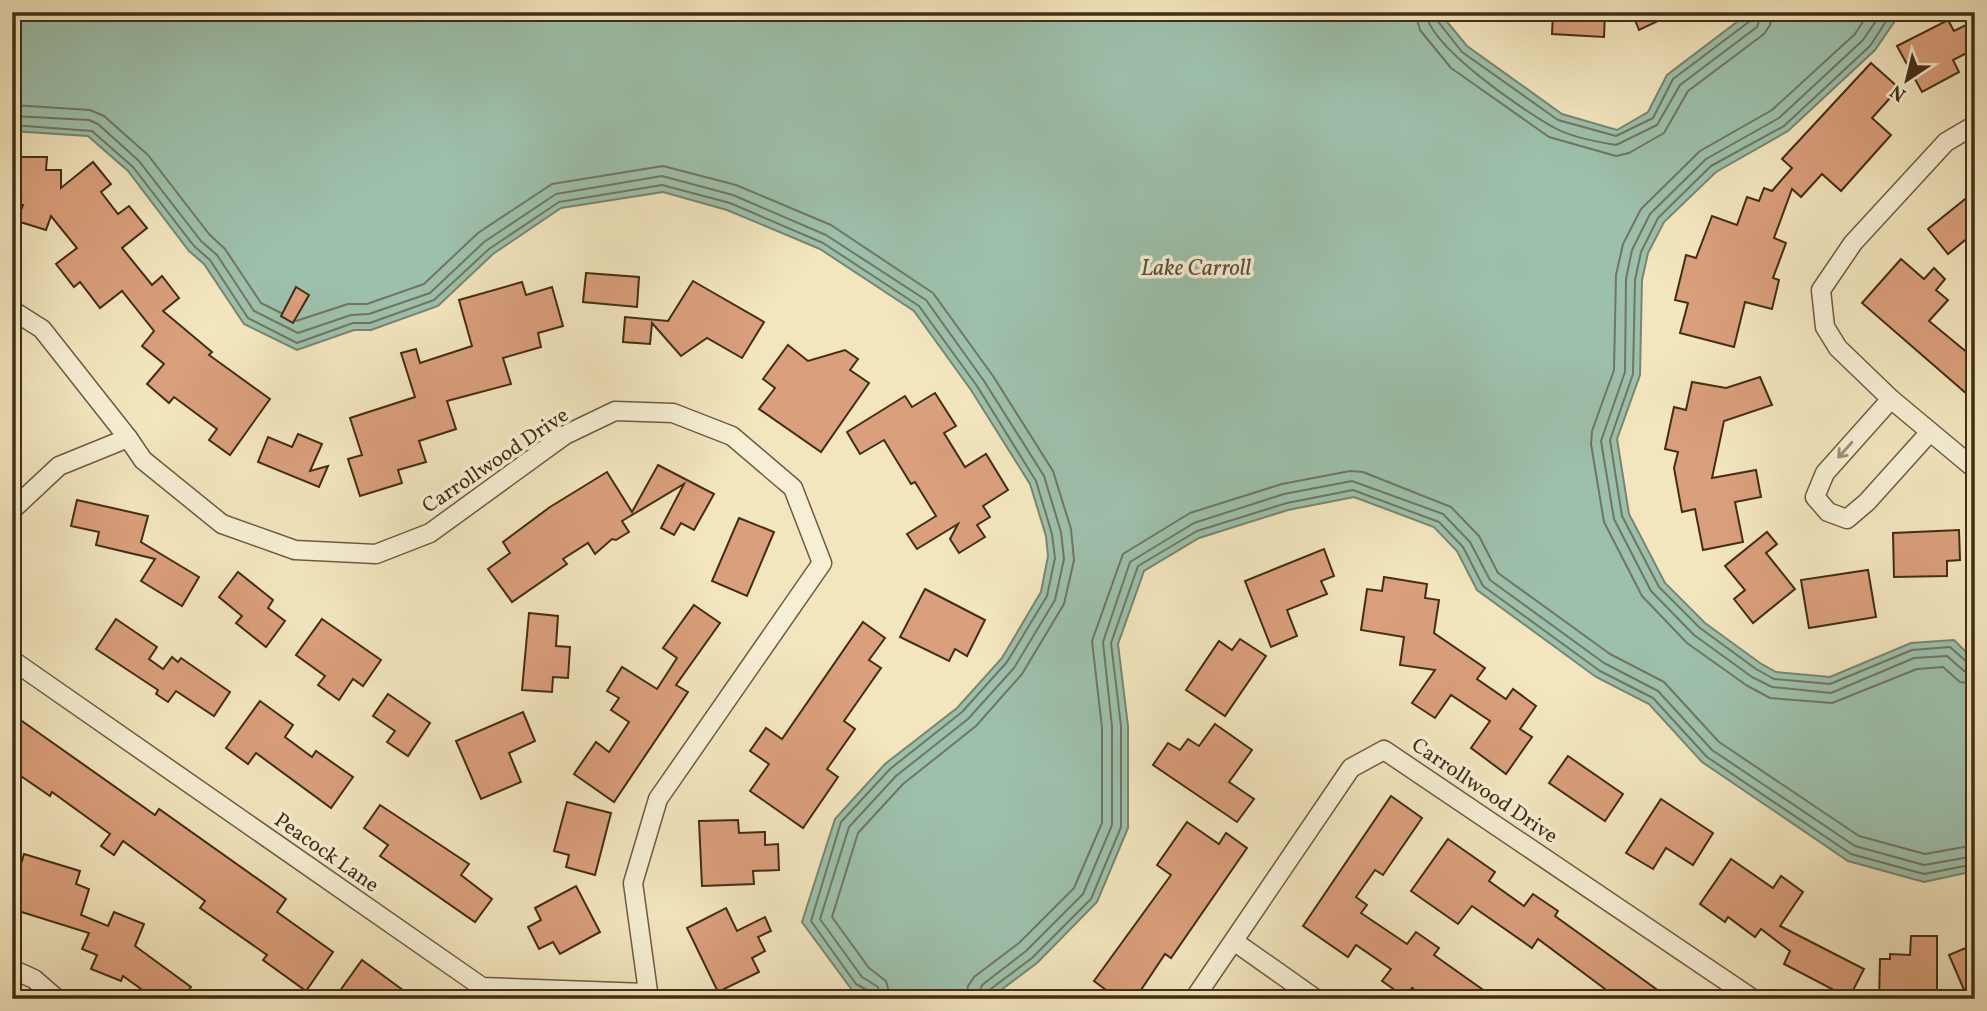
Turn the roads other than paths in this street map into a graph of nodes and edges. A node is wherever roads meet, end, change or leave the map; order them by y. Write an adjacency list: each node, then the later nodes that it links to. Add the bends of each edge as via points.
1 (1975, 125): 3 (street, via 1945,142 1853,243 1821,290 1825,327 1838,348)
2 (12, 310): 5 (street, Carrollwood Drive, via 43,329)
3 (1891, 399): 4 (street); 4 (street, one-way to 4, via 1825,473 1815,497 1828,512 1847,519)
4 (1930, 432): 6 (street)
5 (128, 438): 7 (street, via 59,466); 11 (street, Carrollwood Drive, via 143,460 222,524 295,550 376,554 430,533 565,435 615,411 673,413 732,436 793,488 822,563 658,799 633,883)
6 (1975, 469)
7 (12, 510)
8 (12, 660): 11 (street, Peacock Lane, via 482,987)
9 (1235, 942): 13 (street, Carrollwood Drive); 14 (street); 15 (street, Carrollwood Drive, via 1350,768 1384,750)
10 (12, 969): 12 (street, via 34,979)
11 (648, 996)
12 (57, 999)
13 (1194, 999)
14 (1317, 999)
15 (1753, 999)

